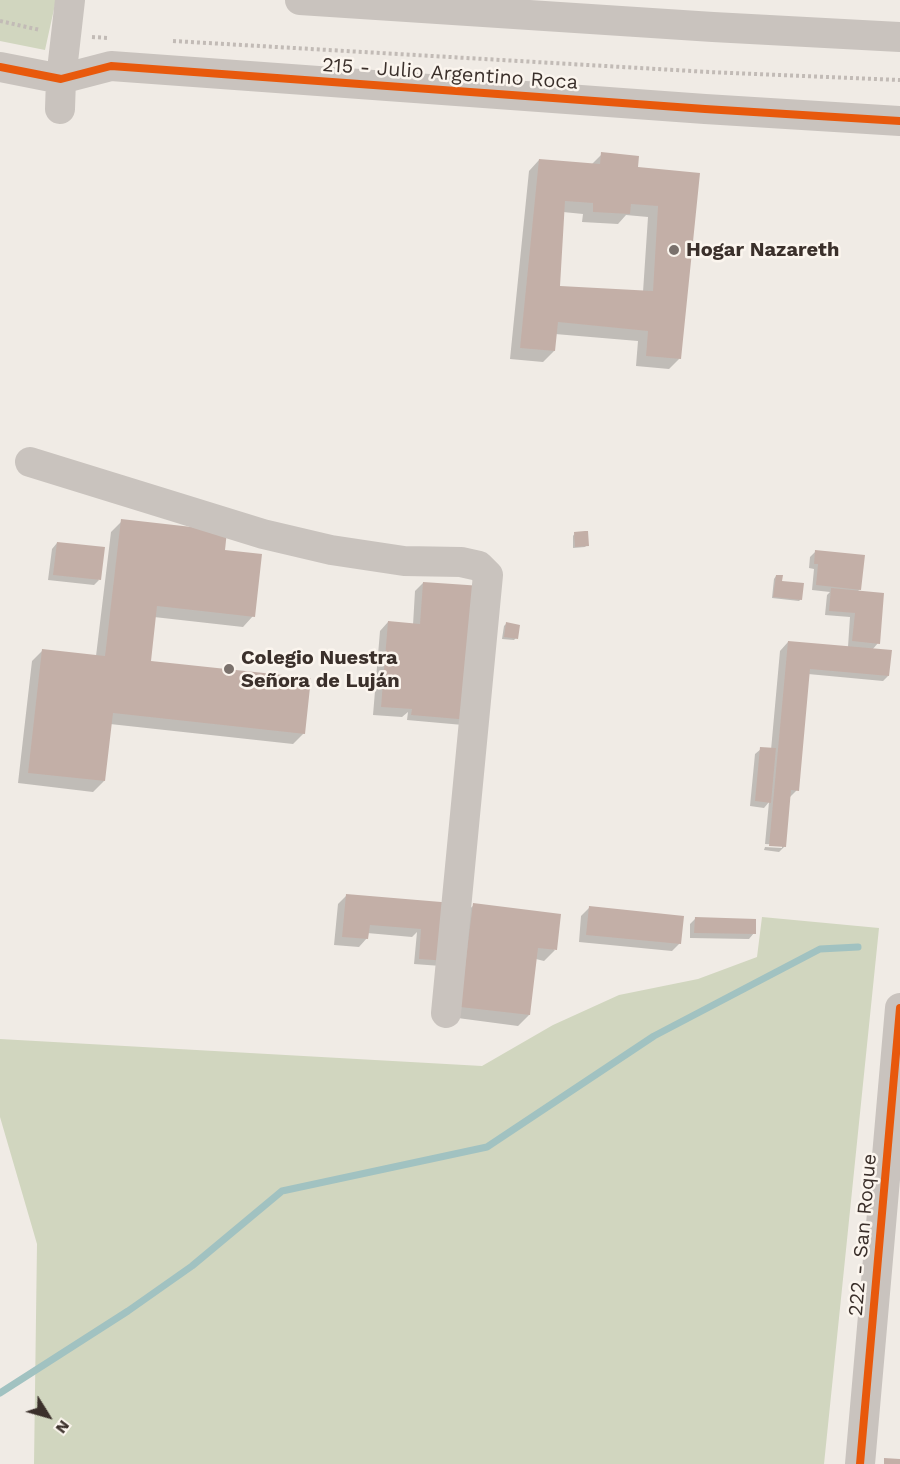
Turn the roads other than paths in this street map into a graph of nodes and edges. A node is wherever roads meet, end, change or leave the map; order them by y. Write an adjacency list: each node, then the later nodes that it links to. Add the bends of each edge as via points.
1 (70, 0): 5 (street)
2 (300, 0): 3 (street)
3 (900, 37)
4 (0, 67): 5 (street, 215 - Julio Argentino Roca)
5 (61, 79): 6 (street); 7 (street, 215 - Julio Argentino Roca, via 111,66)
6 (60, 109)
7 (900, 122)
8 (30, 462): 10 (street, via 262,534 404,561 461,562 479,566 488,575)
9 (900, 1008): 11 (street, 222 - San Roque)
10 (446, 1013)
11 (893, 1172): 12 (street, 222 - San Roque)
12 (860, 1464)

